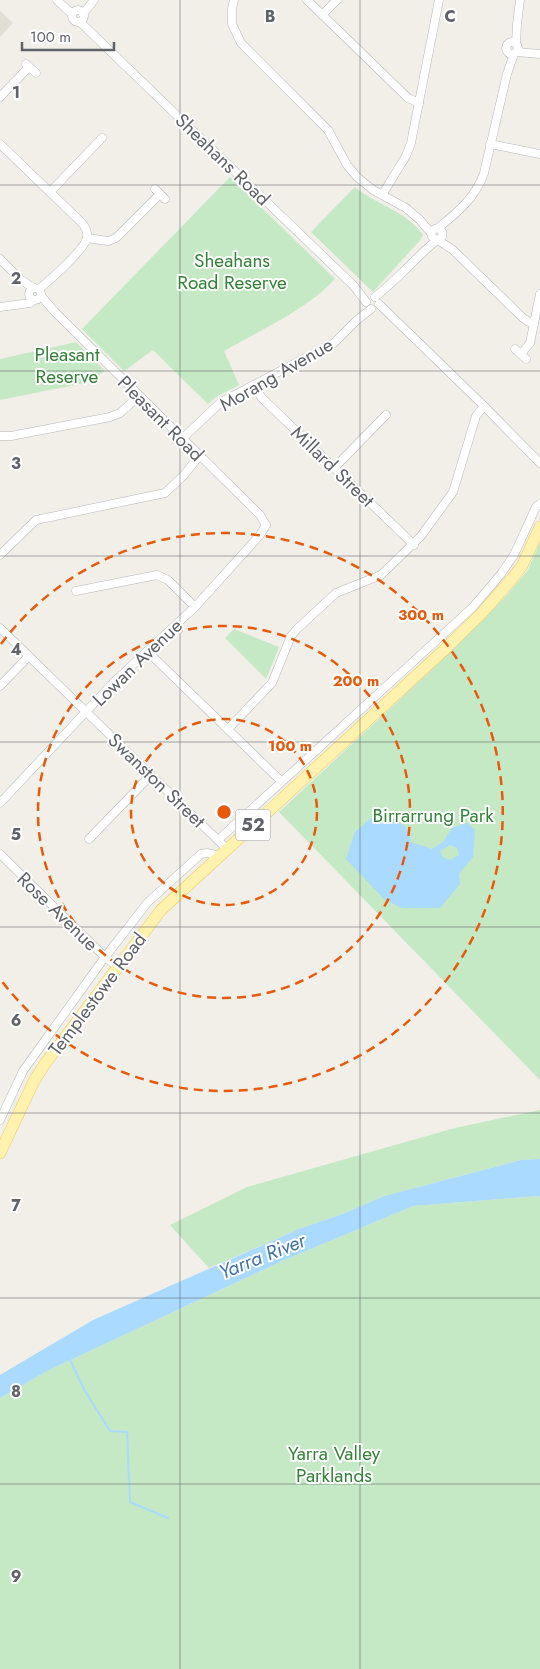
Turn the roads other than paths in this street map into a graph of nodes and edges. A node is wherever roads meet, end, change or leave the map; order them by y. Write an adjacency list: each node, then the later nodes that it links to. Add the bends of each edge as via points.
1 (59, 0): 8 (street, Sheahans Road)
2 (93, 0): 8 (street)
3 (234, 0): 21 (street, via 232,24 240,43 328,130 357,177)
4 (307, 0): 9 (street)
5 (337, 0): 9 (street)
6 (439, 0): 14 (street)
7 (520, 0): 10 (street)
8 (79, 15): 27 (street, Sheahans Road, via 93,33)
9 (322, 15): 14 (street, via 408,98)
10 (514, 49): 11 (street); 17 (street)
11 (538, 54)
12 (36, 73): 13 (street, via 28,65)
13 (0, 97)
14 (420, 103): 21 (street, via 409,150)
15 (102, 138): 19 (street)
16 (0, 144): 19 (street)
17 (490, 144): 18 (street); 22 (street, via 479,186)
18 (540, 154)
19 (50, 192): 23 (street, via 85,226)
20 (160, 194): 23 (street, via 116,238 108,241)
21 (382, 195): 22 (street, via 400,204)
22 (437, 234): 27 (street, Morang Avenue); 29 (street, via 523,318)
23 (87, 238): 25 (street, via 84,246)
24 (0, 259): 25 (street, Pleasant Road)
25 (36, 294): 28 (street, via 30,303); 32 (street, Pleasant Road)
26 (540, 294): 29 (street)
27 (373, 303): 31 (street, Morang Avenue, via 334,343); 33 (street, Sheahans Road)
28 (0, 307)
29 (534, 321): 30 (street, via 530,343)
30 (520, 354)
31 (253, 385): 36 (street, Morang Avenue, via 221,402); 40 (street, Millard Street, via 262,398)
32 (139, 396): 35 (street, via 115,415); 36 (street, Pleasant Road)
33 (484, 406): 37 (street, Sheahans Road); 44 (street, via 476,416 453,492)
34 (386, 415): 40 (street)
35 (0, 436)
36 (183, 440): 38 (street, Pleasant Road)
37 (537, 457): 39 (street, Sheahans Road)
38 (201, 458): 42 (street, Pleasant Road); 45 (street, via 160,495 36,520)
39 (540, 464)
40 (335, 468): 44 (street, Millard Street)
41 (540, 504): 55 (street, via 514,555 473,606)
42 (270, 525): 47 (street, Lowan Avenue)
43 (540, 527): 59 (main road, Templestowe Road / 52, via 522,566 482,613)
44 (414, 544): 53 (street, via 377,578 332,595 297,629 291,636 272,683)
45 (0, 555)
46 (76, 591): 47 (street, via 157,576 168,580)
47 (195, 607): 49 (street, Lowan Avenue)
48 (0, 628): 50 (street, Swanston Street)
49 (148, 651): 52 (street, Lowan Avenue); 53 (street)
50 (29, 656): 51 (street); 52 (street, Swanston Street)
51 (0, 686)
52 (86, 712): 54 (street, Swanston Street); 56 (street, Lowan Avenue)
53 (228, 729): 55 (street)
54 (151, 775): 57 (street); 58 (street, Swanston Street)
55 (281, 781): 58 (street)
56 (0, 803)
57 (89, 839)
58 (218, 840): 59 (street, Swanston Street)
59 (224, 853): 63 (street, Templestowe Road, via 200,854 148,902); 64 (main road, Templestowe Road / 52, via 154,917)
60 (0, 854): 61 (street, Rose Avenue)
61 (7, 860): 62 (street); 63 (street, Rose Avenue)
62 (0, 867)
63 (105, 957): 64 (street, Rose Avenue); 65 (street, Templestowe Road, via 23,1071)
64 (117, 966): 66 (main road, Templestowe Road / 52, via 44,1065)
65 (0, 1120): 66 (street)
66 (12, 1128): 67 (main road, Templestowe Road / 52)
67 (0, 1153)

